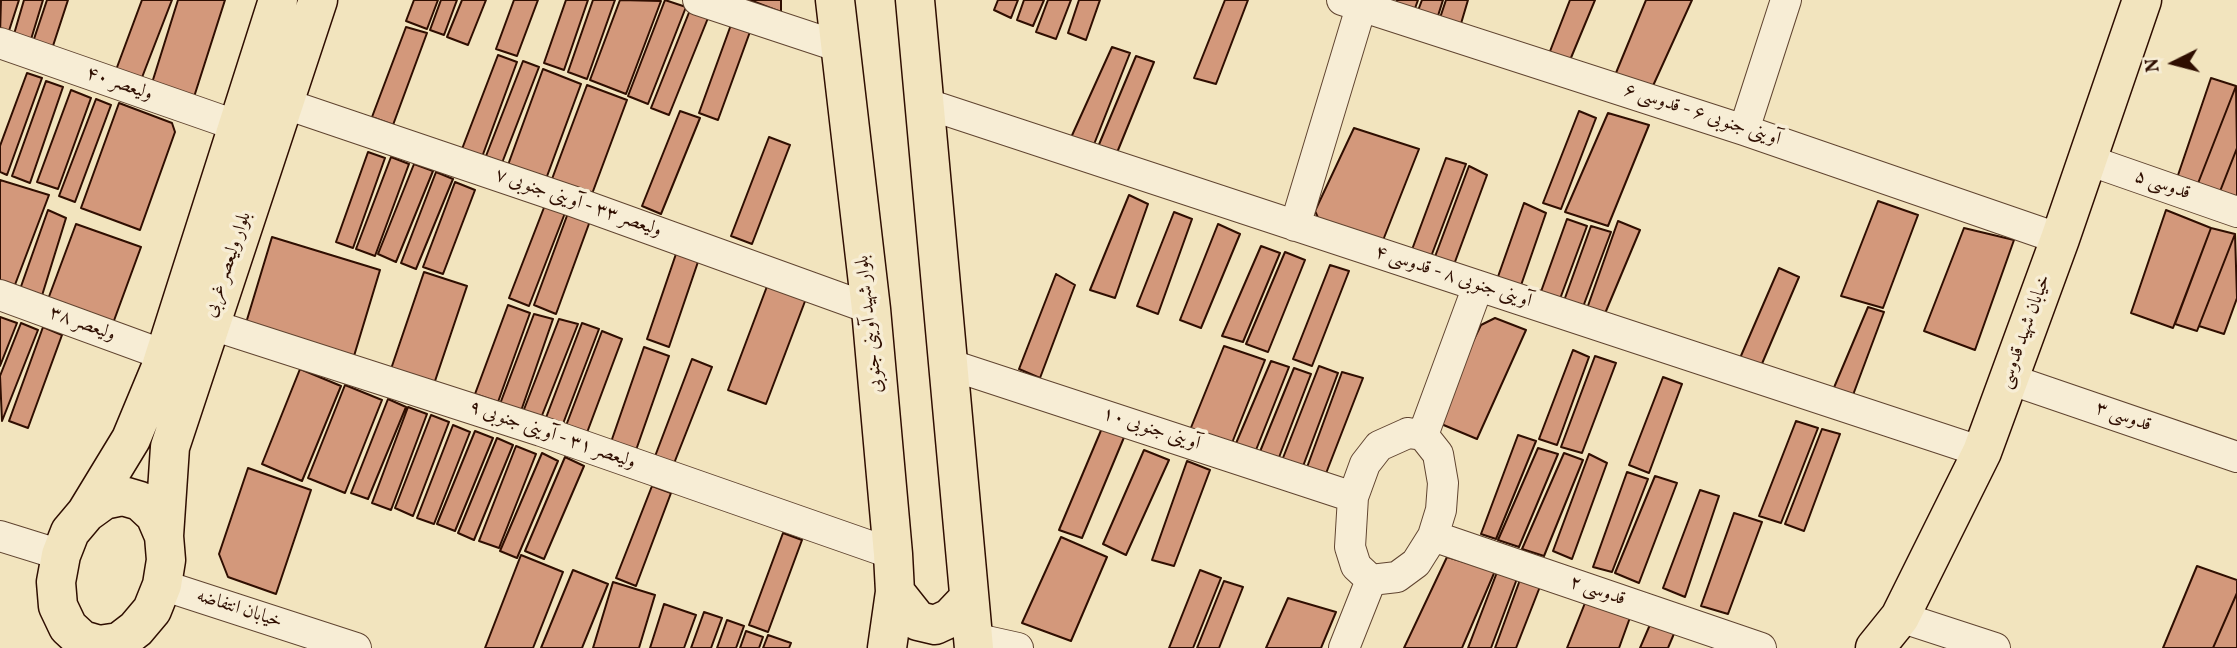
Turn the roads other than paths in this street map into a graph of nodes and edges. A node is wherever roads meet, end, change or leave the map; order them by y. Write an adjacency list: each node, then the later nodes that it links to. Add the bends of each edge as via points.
1 (278, 0): 13 (main road, بلوار ولیعصر غربی)
2 (318, 0): 11 (main road, بلوار ولیعصر غربی)
3 (698, 0): 10 (street)
4 (835, 0): 10 (main road, بلوار شهید آوینی جنوبی)
5 (915, 0): 12 (main road)
6 (1786, 0): 14 (street)
7 (2142, 0): 15 (main road, خیابان شهید قدوسی)
8 (1352, 3): 14 (street, آوینی جنوبی ۶ - قدوسی ۶); 17 (street)
9 (0, 43): 13 (street, ولیعصر ۴۰)
10 (840, 47): 21 (main road, بلوار شهید آوینی جنوبی)
11 (284, 103): 21 (street, ولیعصر ۳۳ - آوینی جنوبی ۷); 22 (main road, بلوار ولیعصر غربی)
12 (924, 103): 17 (street, آوینی جنوبی ۸ - قدوسی ۴); 24 (main road)
13 (237, 126): 23 (main road, بلوار ولیعصر غربی)
14 (1744, 130): 18 (street, آوینی جنوبی ۶ - قدوسی ۶)
15 (2088, 160): 16 (street, قدوسی ۵); 18 (main road, خیابان شهید قدوسی)
16 (2237, 212)
17 (1295, 226): 19 (street, آوینی جنوبی ۸ - قدوسی ۴)
18 (2060, 239): 25 (main road, خیابان شهید قدوسی)
19 (1478, 286): 26 (street); 27 (street, آوینی جنوبی ۸ - قدوسی ۴)
20 (0, 295): 23 (street, ولیعصر ۳۸)
21 (871, 309): 34 (main road, بلوار شهید آوینی جنوبی)
22 (209, 324): 32 (main road, بلوار ولیعصر غربی, via 170,447); 34 (street, ولیعصر ۳۱ - آوینی جنوبی ۹, via 541,431)
23 (164, 355): 30 (main road, بلوار ولیعصر غربی, via 131,439)
24 (948, 364): 29 (street, آوینی جنوبی ۱۰); 39 (main road)
25 (2009, 379): 27 (main road, خیابان شهید قدوسی); 28 (street, قدوسی ۳)
26 (1423, 435): 29 (street, via 1408,433 1379,446 1365,464); 33 (street, via 1437,454 1443,483)
27 (1982, 452): 40 (main road, خیابان شهید قدوسی)
28 (2237, 457)
29 (1353, 497): 36 (street, via 1350,547 1356,566)
30 (86, 513): 32 (main road, via 104,500 123,496 140,501 155,515); 35 (main road, via 70,532)
31 (0, 536): 35 (street)
32 (164, 536): 37 (main road)
33 (1433, 536): 36 (street, via 1416,563 1397,577); 48 (street, قدوسی ۲)
34 (893, 554): 38 (main road, بلوار شهید آوینی جنوبی)
35 (58, 568): 41 (main road, via 58,606 68,627 82,640 99,645); 43 (main road)
36 (1371, 580): 47 (street)
37 (162, 585): 41 (main road, via 152,610); 44 (street, خیابان انتفاضه)
38 (895, 592): 39 (main road, via 919,621 935,625 950,618); 45 (main road, بلوار شهید آوینی جنوبی)
39 (969, 598): 42 (main road)
40 (1900, 617): 49 (main road, خیابان شهید قدوسی); 50 (street)
41 (130, 638)
42 (974, 643): 46 (street)
43 (51, 648)
44 (356, 648)
45 (887, 648)
46 (1018, 648)
47 (1344, 648)
48 (1761, 648)
49 (1875, 648)
50 (1995, 648)

